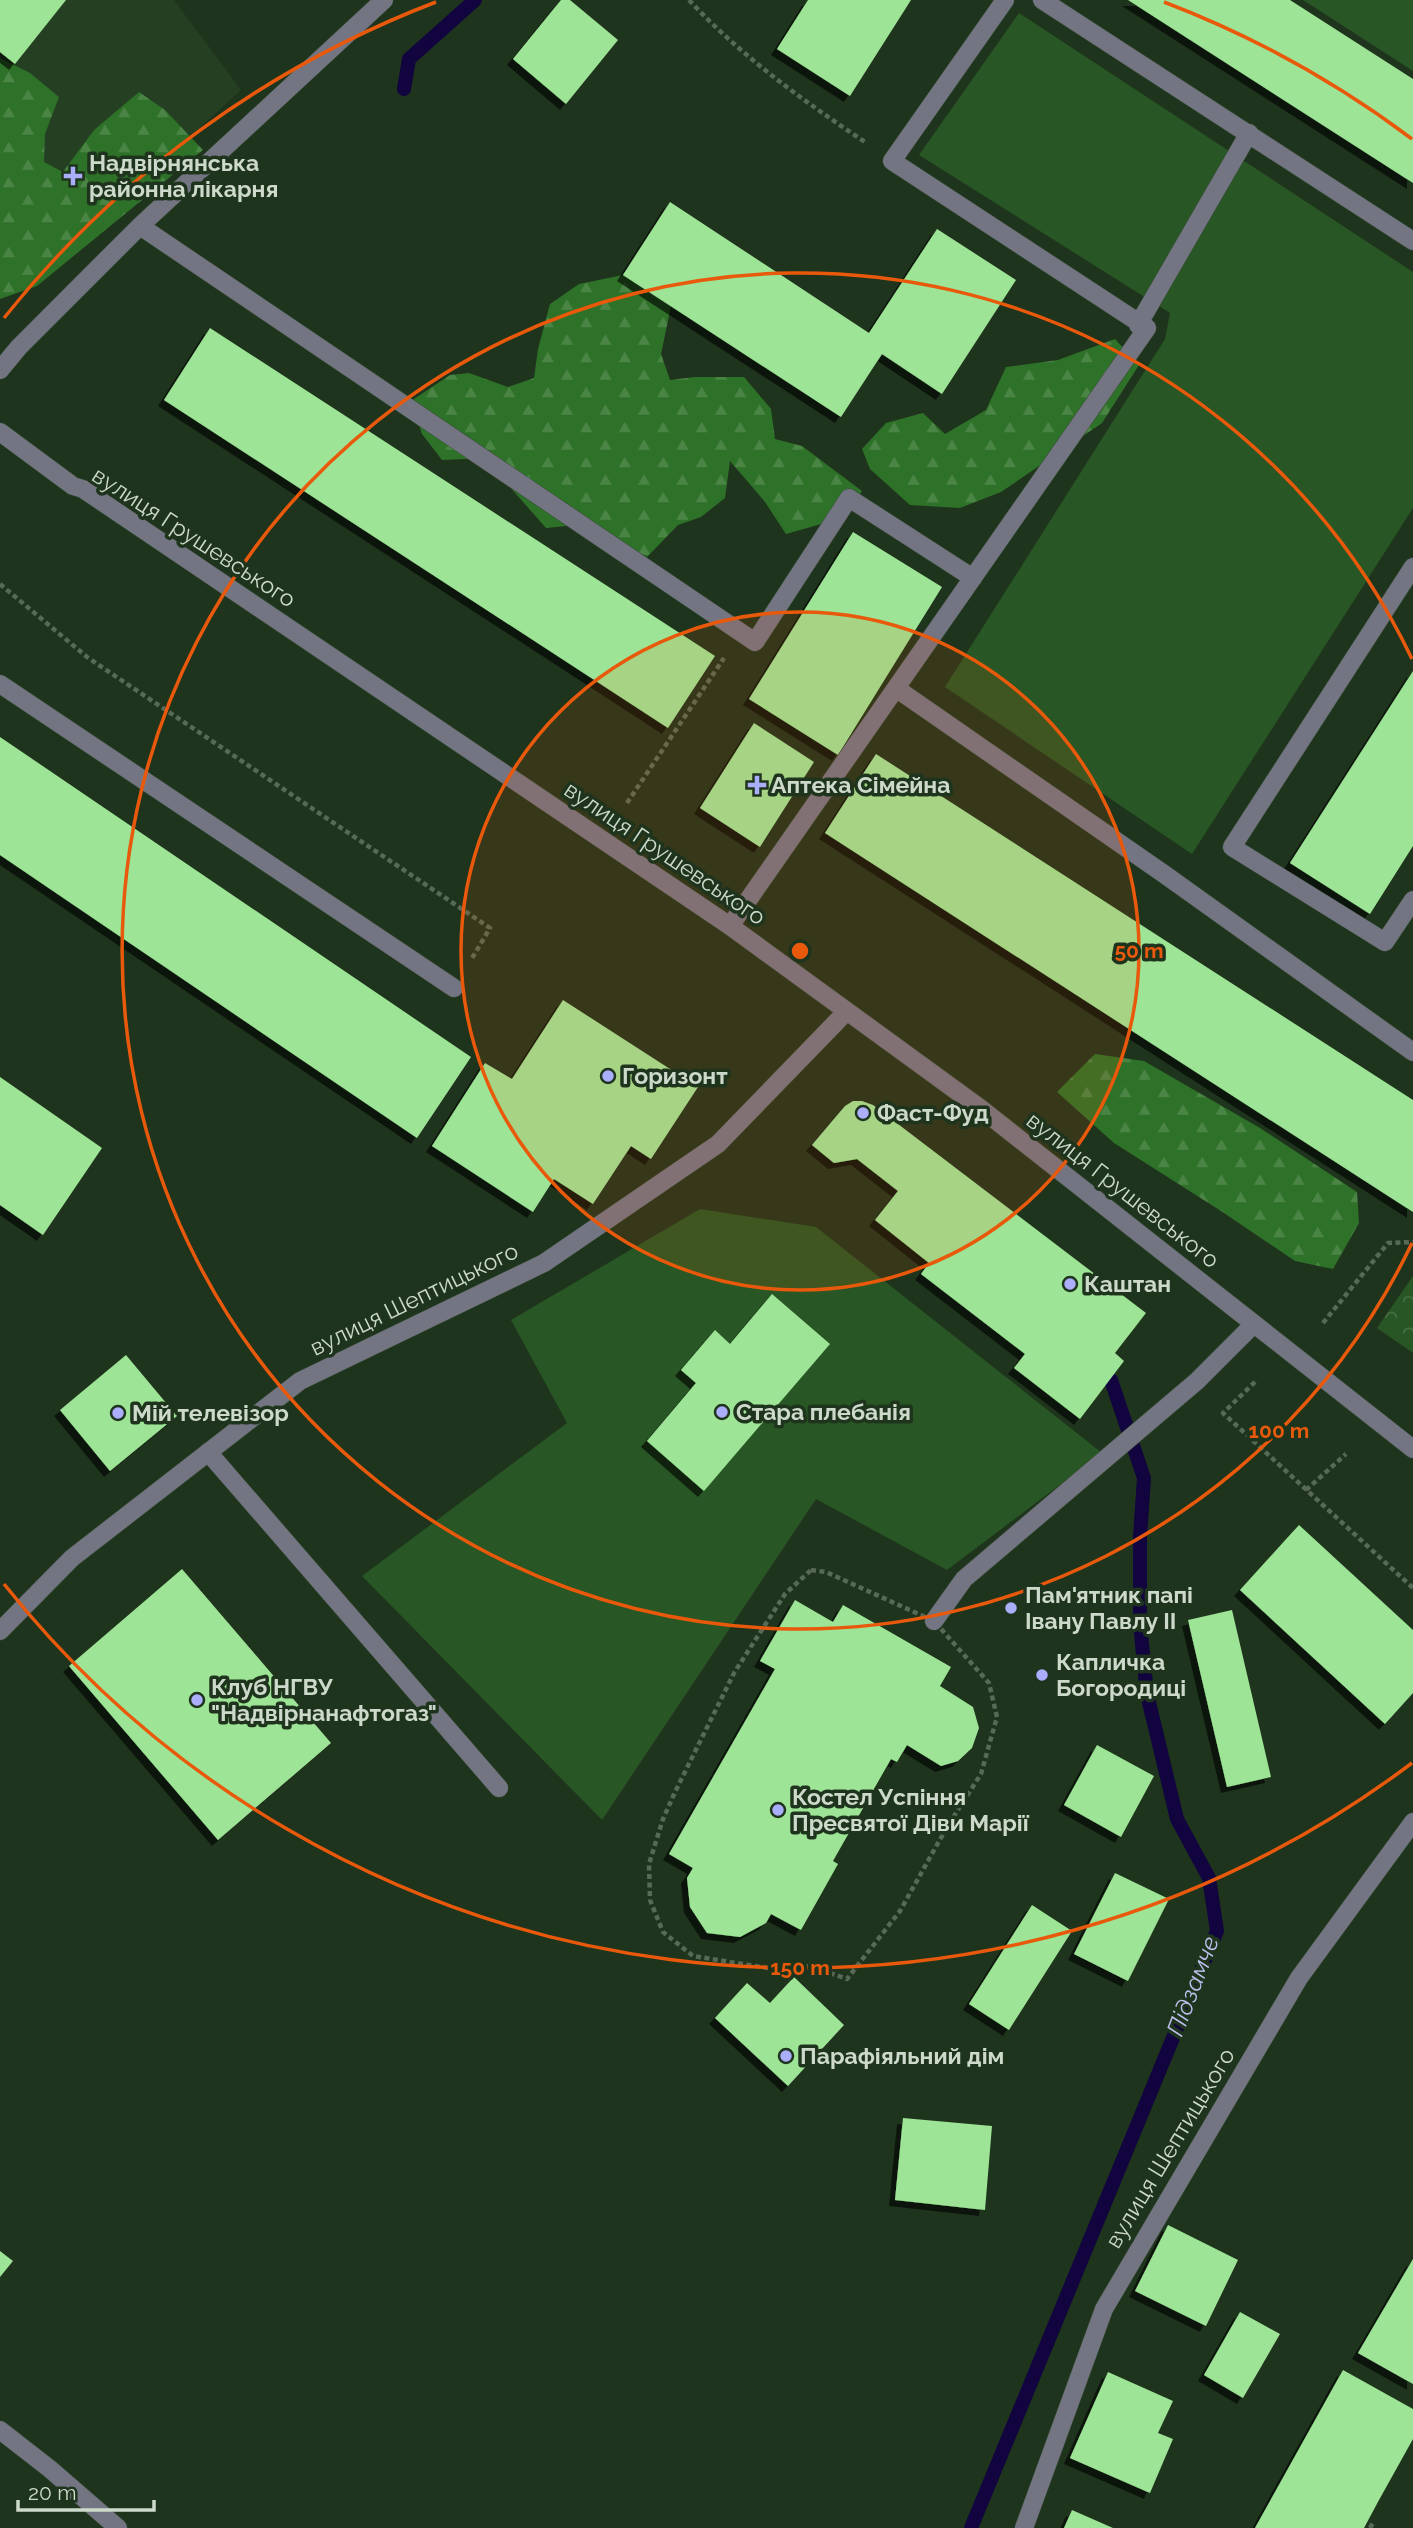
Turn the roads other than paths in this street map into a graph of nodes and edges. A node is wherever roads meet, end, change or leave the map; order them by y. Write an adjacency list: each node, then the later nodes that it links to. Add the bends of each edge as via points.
1 (384, 0): 5 (street)
2 (1005, 0): 7 (street, via 892,161)
3 (1042, 0): 4 (street)
4 (1249, 134): 6 (street); 7 (street)
5 (140, 226): 8 (street); 11 (street, via 755,642 849,498)
6 (1413, 241)
7 (1139, 324): 11 (street, via 1147,328)
8 (0, 370)
9 (0, 432): 15 (street, вулиця Грушевського, via 73,486)
10 (1413, 567): 14 (street, via 1232,847 1385,942)
11 (973, 578): 13 (street)
12 (0, 684): 16 (street)
13 (897, 689): 15 (street); 18 (street)
14 (1413, 900)
15 (730, 926): 17 (street, вулиця Грушевського)
16 (454, 988)
17 (847, 1011): 19 (street, вулиця Грушевського, via 979,1108); 21 (street, вулиця Шептицького, via 718,1144 544,1263 300,1381)
18 (1413, 1052)
19 (1254, 1324): 20 (street, вулиця Грушевського); 22 (street, via 1197,1381 964,1579)
20 (1413, 1450)
21 (208, 1452): 23 (street, вулиця Шептицького, via 72,1558); 24 (street)
22 (934, 1621)
23 (0, 1631)
24 (499, 1788)
25 (1413, 1822): 28 (street, вулиця Шептицького, via 1299,1979 1104,2309)
26 (0, 2430): 27 (street)
27 (118, 2528)
28 (1024, 2528)

